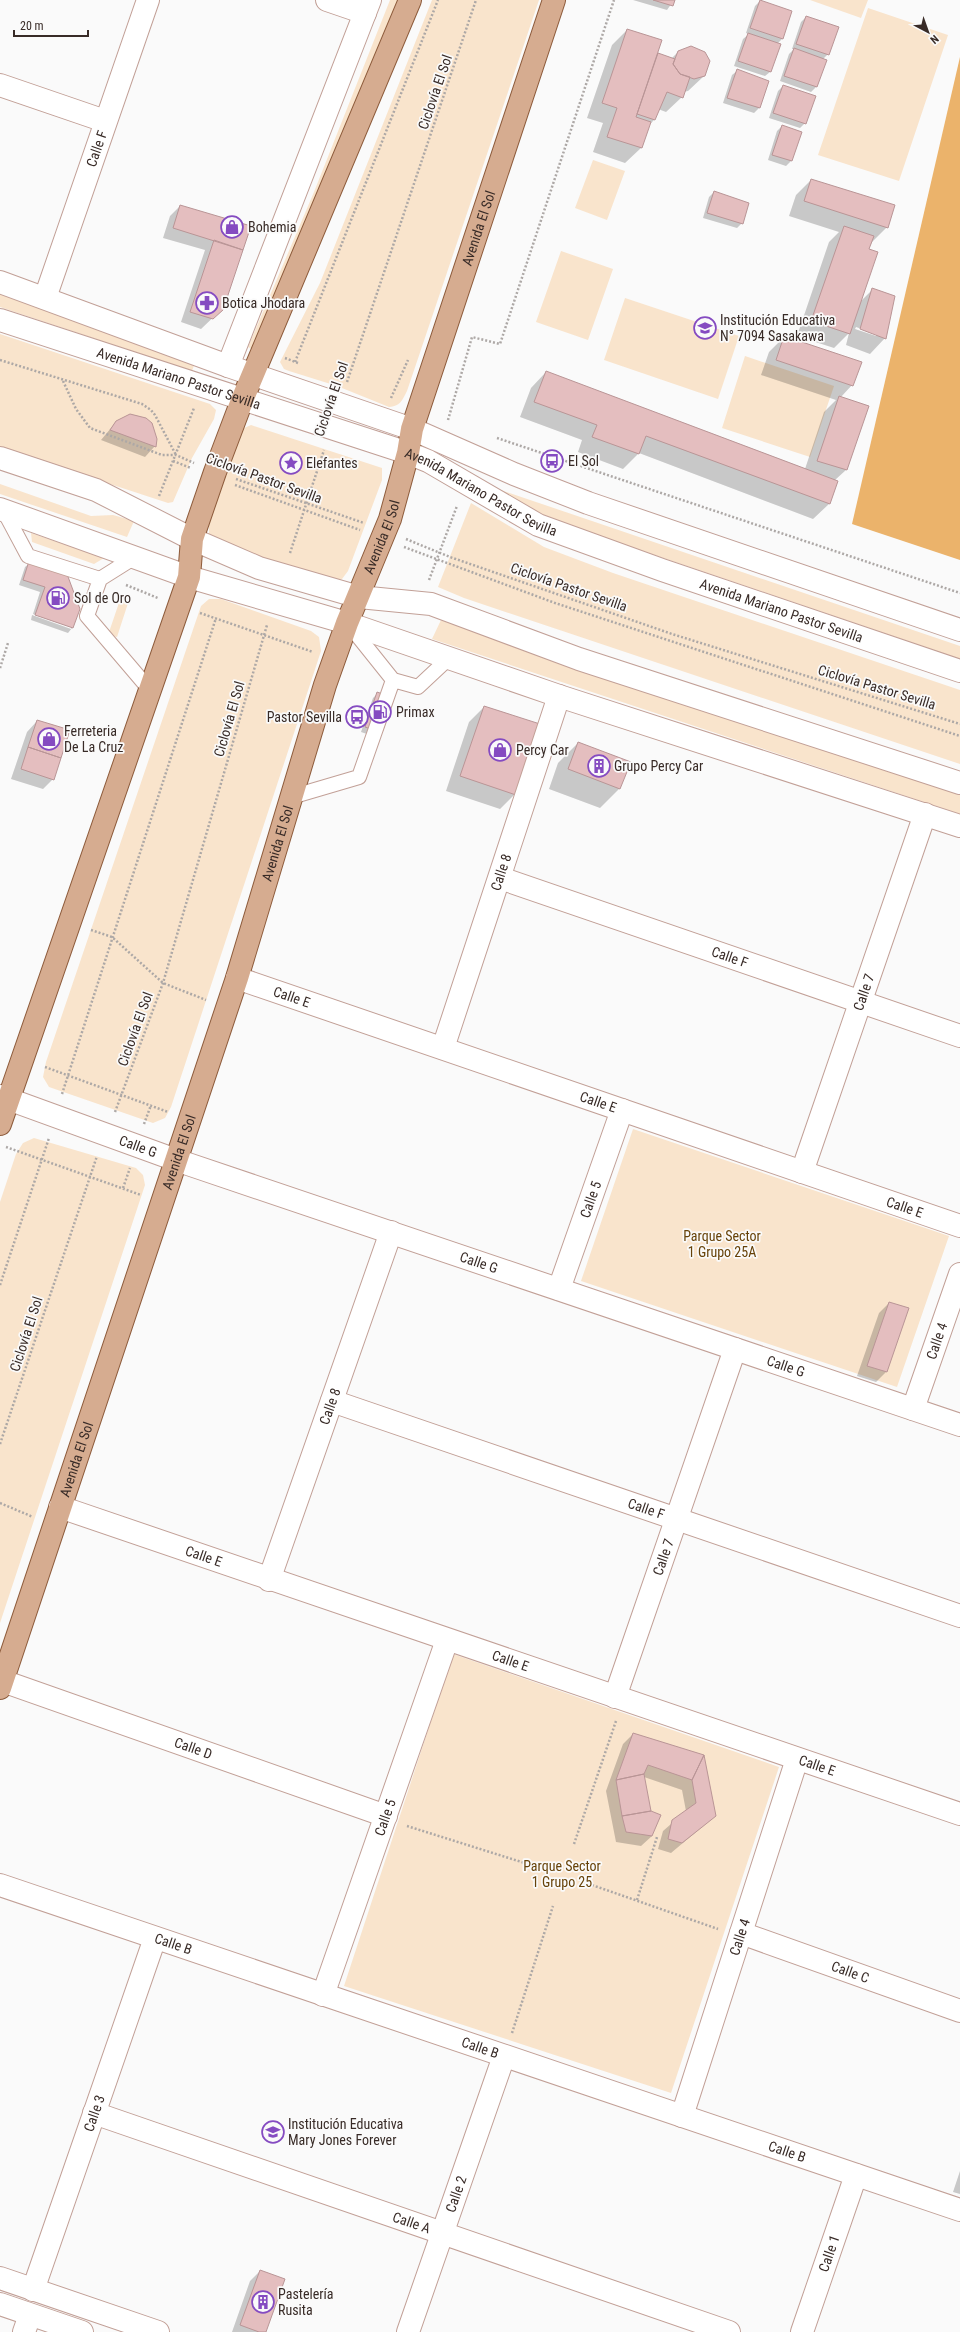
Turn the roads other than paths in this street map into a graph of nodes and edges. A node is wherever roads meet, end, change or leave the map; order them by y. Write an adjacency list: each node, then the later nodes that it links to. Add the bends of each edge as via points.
1 (148, 0): 7 (street, Calle F)
2 (327, 0): 5 (street)
3 (410, 0): 12 (main road)
4 (554, 0): 14 (main road, Avenida El Sol)
5 (368, 6): 11 (street)
6 (0, 85): 7 (street)
7 (105, 121): 9 (street, Calle F)
8 (0, 282): 9 (street, Avenida Mariano Pastor Sevilla)
9 (46, 298): 11 (street, Avenida Mariano Pastor Sevilla)
10 (0, 320): 13 (street, Avenida Mariano Pastor Sevilla, via 202,387)
11 (228, 366): 12 (street, Avenida Mariano Pastor Sevilla)
12 (253, 374): 13 (main road); 14 (street, Avenida Mariano Pastor Sevilla)
13 (243, 398): 15 (street, Avenida Mariano Pastor Sevilla); 18 (main road)
14 (412, 429): 15 (main road, Avenida El Sol); 24 (street, Avenida Mariano Pastor Sevilla, via 588,503)
15 (408, 453): 22 (main road, Avenida El Sol, via 384,535); 26 (street, Avenida Mariano Pastor Sevilla, via 428,461 538,525)
16 (0, 458): 18 (street, via 96,490)
17 (2, 510): 19 (street); 21 (lane, via 28,556)
18 (192, 539): 20 (main road); 22 (street, via 259,568)
19 (135, 557): 20 (street); 21 (lane)
20 (189, 577): 23 (street); 28 (main road)
21 (100, 579): 28 (lane, via 87,616)
22 (359, 597): 23 (main road, Avenida El Sol); 30 (street, via 431,604 579,659)
23 (347, 623): 25 (street); 27 (lane); 31 (main road, Avenida El Sol)
24 (960, 630)
25 (449, 658): 27 (lane, via 418,687); 29 (street)
26 (960, 671)
27 (392, 680): 31 (lane, via 359,777)
28 (150, 690): 39 (main road, via 22,1058)
29 (559, 696): 32 (street); 34 (street, Calle 8)
30 (960, 783)
31 (292, 797): 35 (main road, Avenida El Sol)
32 (926, 814): 33 (street); 36 (street, Calle 7)
33 (960, 826)
34 (500, 878): 36 (street, Calle F); 38 (street, Calle 8)
35 (237, 978): 38 (street, Calle E); 42 (main road, Avenida El Sol)
36 (860, 1002): 37 (street, Calle F); 43 (street, Calle 7)
37 (960, 1036)
38 (443, 1048): 40 (street, Calle E)
39 (4, 1098): 41 (main road); 42 (street, Calle G)
40 (622, 1110): 43 (street, Calle E); 47 (street, Calle 5)
41 (0, 1124)
42 (176, 1160): 45 (street, Calle G); 52 (main road, Avenida El Sol)
43 (802, 1172): 44 (street, Calle E)
44 (960, 1226)
45 (391, 1232): 47 (street, Calle G); 49 (street, Calle 8)
46 (960, 1274): 50 (street, Calle 4)
47 (559, 1289): 48 (street, Calle G)
48 (735, 1349): 50 (street, Calle G); 53 (street, Calle 7)
49 (332, 1401): 53 (street, Calle F); 54 (street, Calle 8)
50 (913, 1409): 51 (street, Calle G)
51 (960, 1425)
52 (57, 1516): 54 (street, Calle E); 57 (main road, Avenida El Sol)
53 (676, 1519): 55 (street, Calle F); 58 (street, Calle 7)
54 (269, 1580): 56 (street, Calle E)
55 (960, 1616)
56 (447, 1640): 58 (street, Calle E); 61 (street, Calle 5)
57 (1, 1683): 61 (street, Calle D)
58 (619, 1698): 59 (street, Calle E)
59 (798, 1759): 60 (street, Calle E); 63 (street, Calle 4)
60 (960, 1814)
61 (385, 1817): 65 (street, Calle 5)
62 (0, 1886): 64 (street, Calle B)
63 (741, 1935): 66 (street, Calle C); 69 (street, Calle 4)
64 (155, 1938): 65 (street, Calle B); 68 (street, Calle 3)
65 (324, 1995): 67 (street, Calle B)
66 (960, 2011)
67 (504, 2056): 69 (street, Calle B); 72 (street, Calle 2)
68 (94, 2113): 72 (street, Calle A); 74 (street, Calle 3)
69 (682, 2116): 70 (street, Calle B)
70 (856, 2175): 71 (street, Calle B); 81 (street, Calle 1)
71 (960, 2210)
72 (443, 2232): 79 (street, Calle 2); 80 (street, Calle A)
73 (0, 2278): 74 (street)
74 (33, 2290): 78 (street)
75 (0, 2304): 76 (street)
76 (27, 2323): 77 (street)
77 (82, 2332)
78 (158, 2332)
79 (408, 2332)
80 (729, 2332)
81 (802, 2332)

